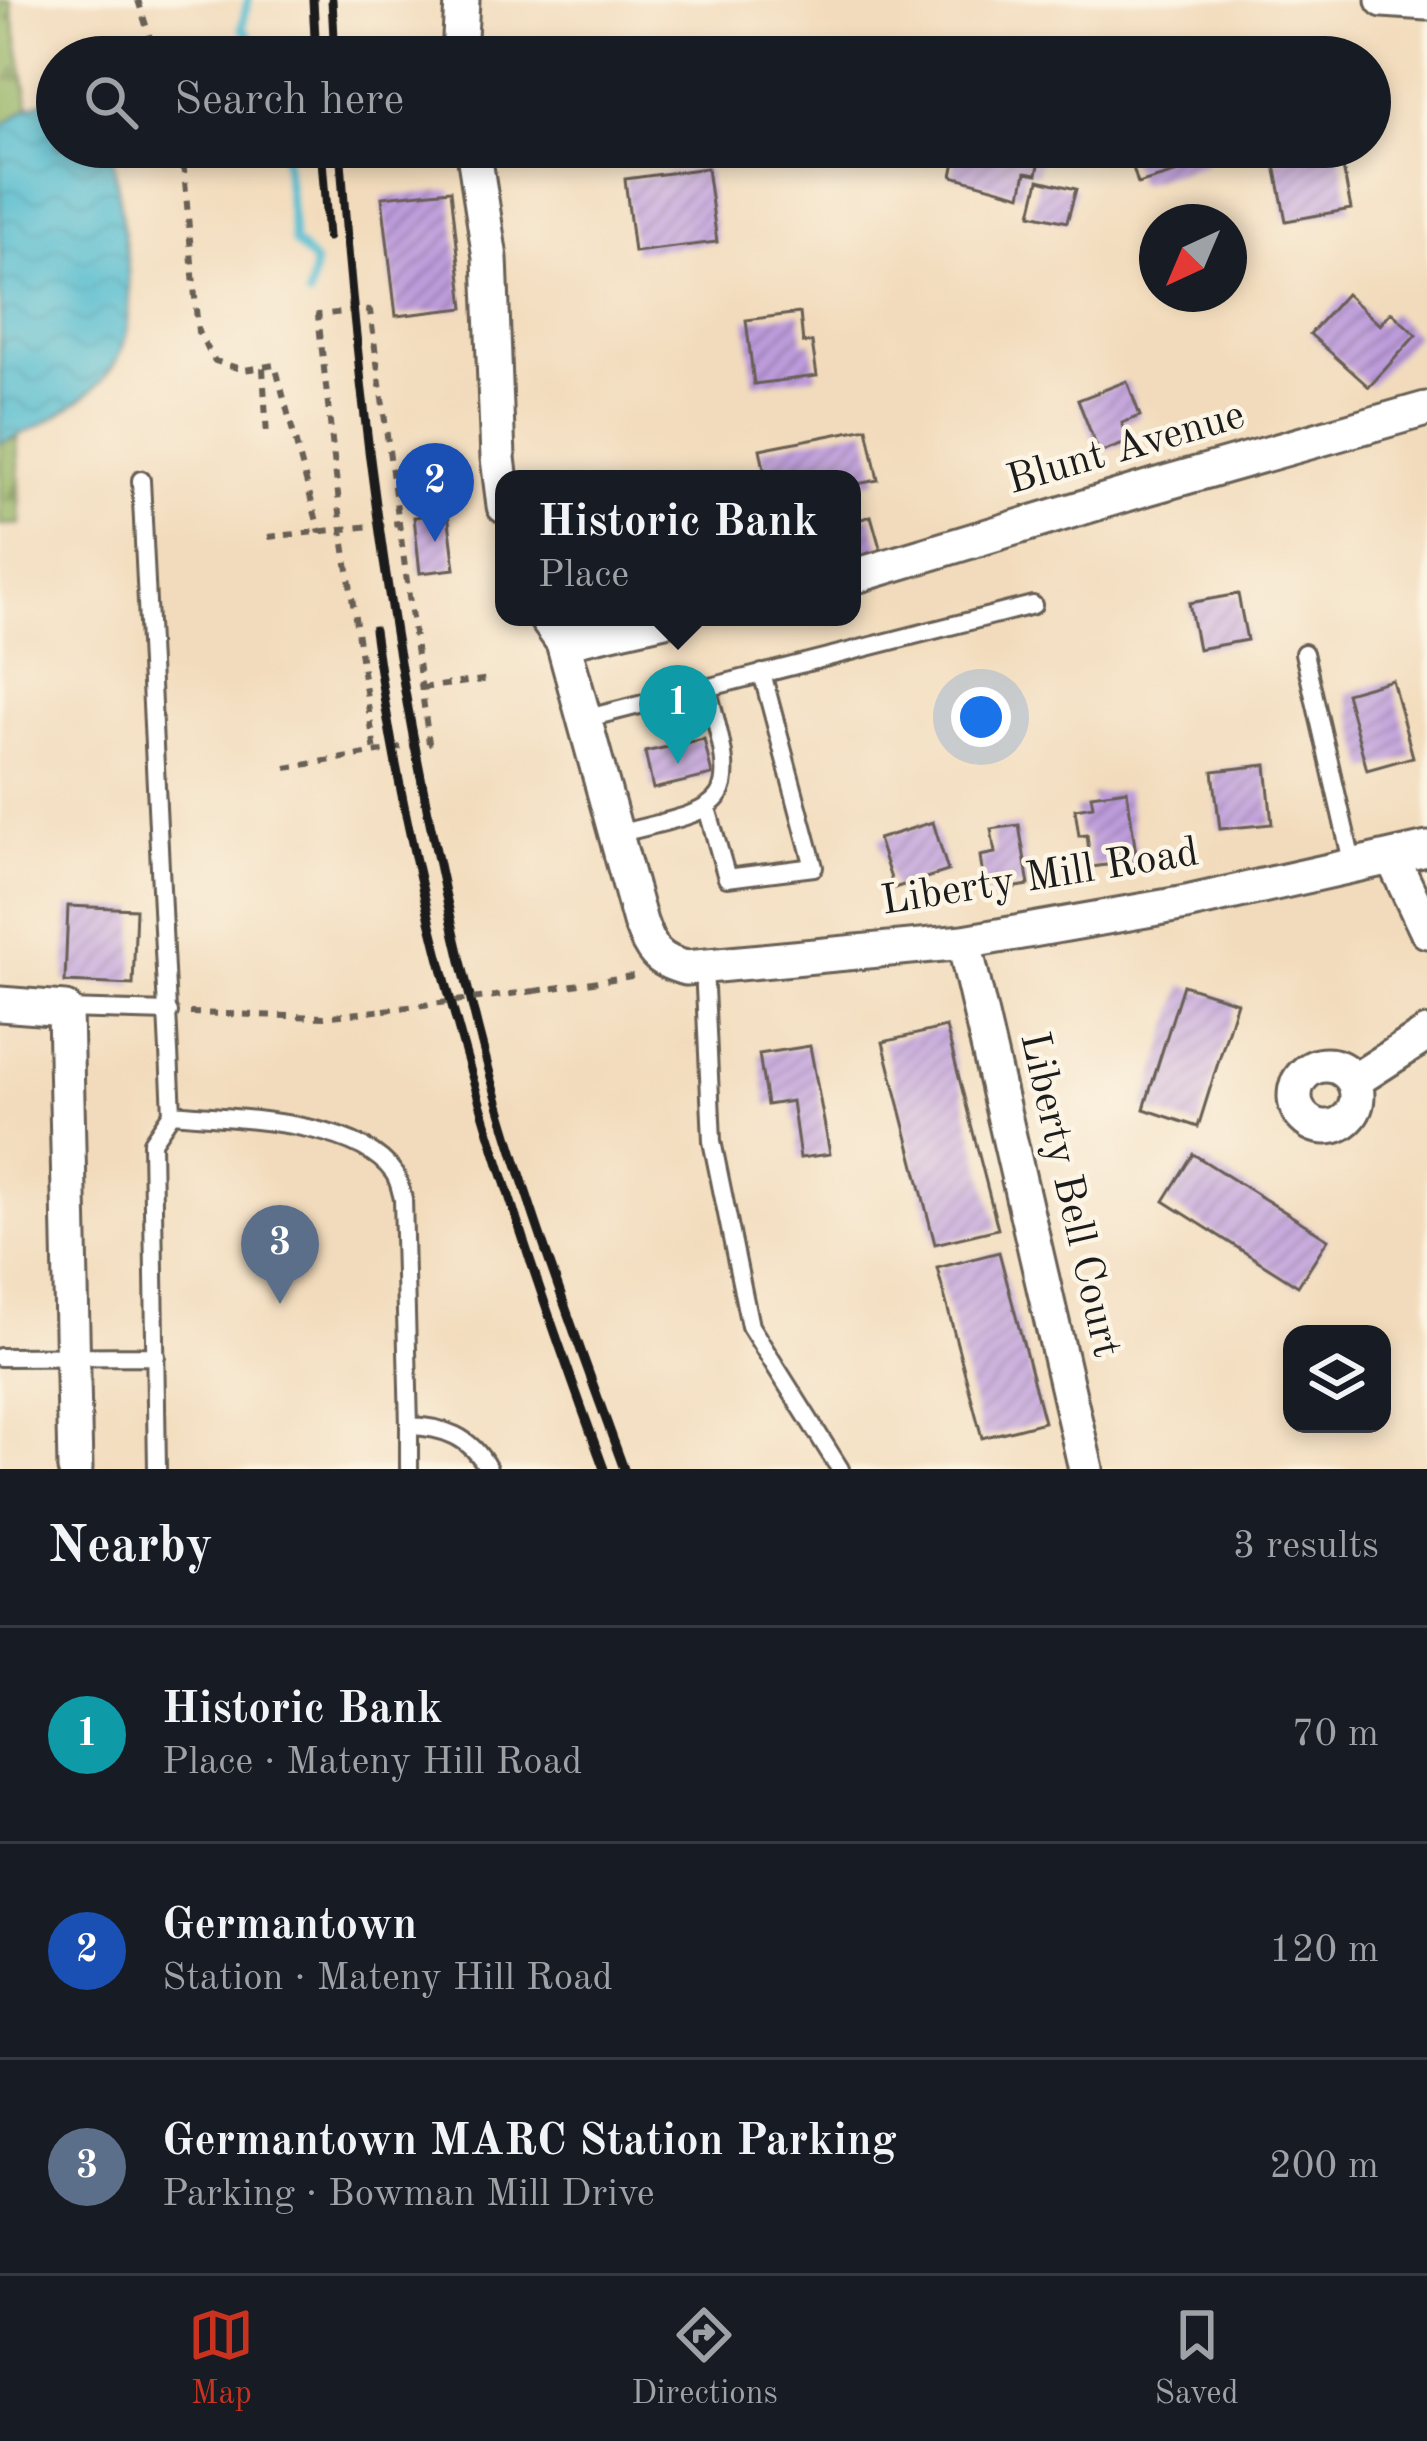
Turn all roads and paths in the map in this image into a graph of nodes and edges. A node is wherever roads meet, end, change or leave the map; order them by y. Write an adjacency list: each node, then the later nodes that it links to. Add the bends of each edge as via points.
1 (138, 0): 5 (path)
2 (462, 0): 6 (street)
3 (1383, 0): 4 (street)
4 (1427, 3)
5 (149, 36)
6 (460, 36)
7 (184, 168): 9 (path, via 198,332 214,361)
8 (476, 168): 12 (street, via 490,258)
9 (263, 368): 11 (path); 16 (path, via 275,364)
10 (1426, 409): 18 (street, Blunt Avenue)
11 (267, 437)
12 (499, 470)
13 (141, 480): 41 (lane)
14 (399, 523): 15 (path); 15 (path, via 370,310 318,315); 26 (path)
15 (342, 530): 16 (path); 28 (path)
16 (320, 533): 17 (path)
17 (268, 537)
18 (861, 574)
19 (1033, 605): 23 (lane)
20 (584, 626): 21 (street)
21 (554, 629): 27 (street)
22 (1304, 653): 34 (lane)
23 (762, 674): 25 (lane); 30 (lane, via 814,867 728,878)
24 (490, 679): 26 (path)
25 (706, 687): 27 (lane); 30 (lane, via 728,772)
26 (422, 688): 28 (path, via 429,742)
27 (584, 718): 31 (street)
28 (375, 752): 29 (path)
29 (286, 768)
30 (707, 808): 31 (lane)
31 (616, 834): 37 (street, via 650,949)
32 (1427, 849): 33 (street, Liberty Mill Road)
33 (1392, 857): 34 (street, Liberty Mill Road); 35 (street)
34 (1353, 866): 36 (street, Liberty Mill Road)
35 (1427, 931)
36 (964, 942): 38 (street, Liberty Mill Road); 54 (street, Liberty Bell Court)
37 (663, 962): 38 (street, Liberty Mill Road); 41 (path, bridge, via 629,979 384,1010)
38 (704, 966): 53 (lane, via 712,1141 750,1326)
39 (0, 1004): 40 (street)
40 (65, 1009): 41 (lane); 47 (street)
41 (169, 1012): 44 (lane)
42 (1427, 1034): 43 (street)
43 (1354, 1081)
44 (172, 1113): 45 (lane, via 152,1142); 48 (lane, via 319,1132 374,1153 395,1174 403,1199)
45 (156, 1356): 47 (lane); 50 (lane)
46 (0, 1357): 47 (lane)
47 (71, 1357): 49 (street)
48 (409, 1426): 51 (lane); 52 (lane, via 438,1427 465,1440)
49 (75, 1469)
50 (157, 1469)
51 (409, 1469)
52 (488, 1469)
53 (840, 1469)
54 (1086, 1469)

